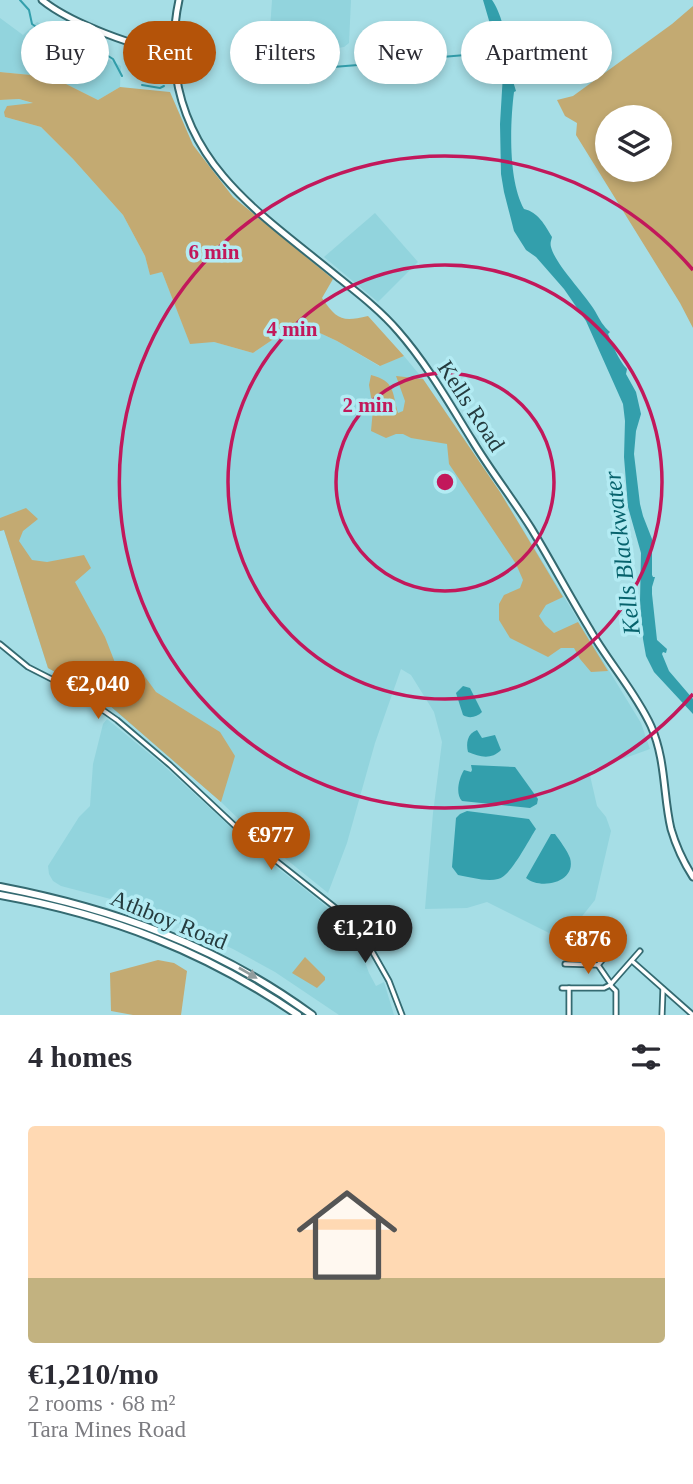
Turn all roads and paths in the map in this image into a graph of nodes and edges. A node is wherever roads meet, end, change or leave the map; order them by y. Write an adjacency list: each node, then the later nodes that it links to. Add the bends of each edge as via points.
1 (42, 0): 4 (main road)
2 (179, 0): 3 (main road, Kells Road)
3 (177, 21)
4 (123, 39)
5 (177, 84): 7 (main road, Kells Road, via 183,106 212,163 259,212 397,329 531,528 602,652 650,724 662,762 671,829)
6 (0, 644): 21 (street, via 27,667 77,692 117,720 251,841 337,909 372,951)
7 (693, 877)
8 (0, 887): 20 (main road, Athboy Road, one-way to 20, via 69,902 159,930 226,960)
9 (0, 895): 19 (main road, Athboy Road, via 93,916 152,936 250,984)
10 (623, 936): 14 (street)
11 (640, 951): 12 (street)
12 (632, 961): 15 (street); 18 (street)
13 (565, 964): 14 (street)
14 (598, 965): 15 (street)
15 (611, 984): 17 (street); 23 (street, via 616,991)
16 (562, 988): 17 (street)
17 (569, 988): 22 (street)
18 (663, 989): 24 (street); 25 (street)
19 (298, 1015)
20 (312, 1015)
21 (402, 1015)
22 (569, 1015)
23 (616, 1015)
24 (662, 1015)
25 (693, 1015)

